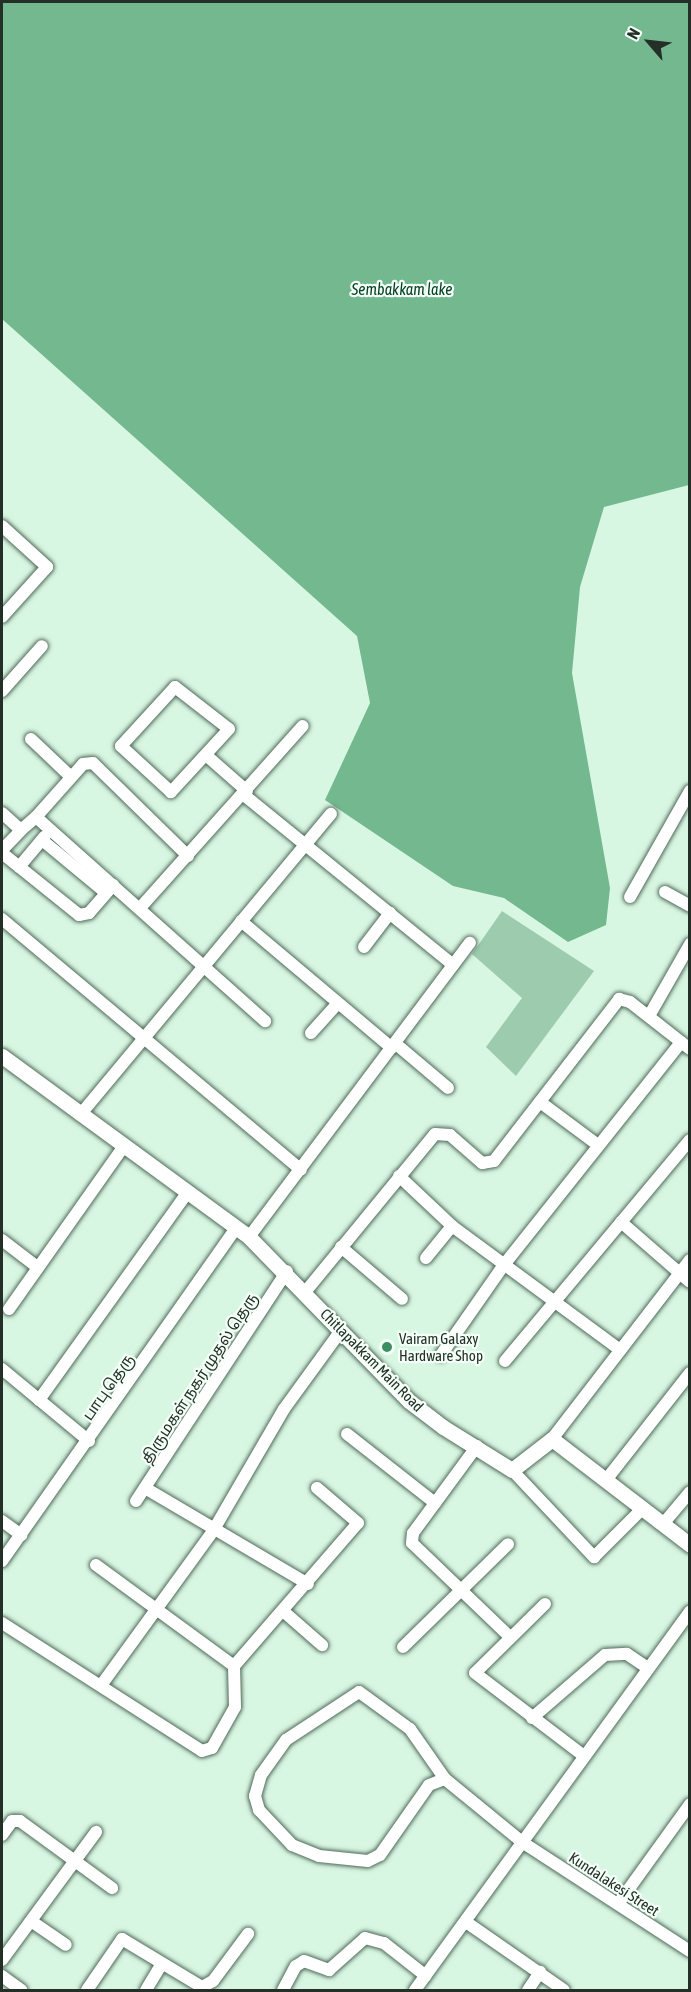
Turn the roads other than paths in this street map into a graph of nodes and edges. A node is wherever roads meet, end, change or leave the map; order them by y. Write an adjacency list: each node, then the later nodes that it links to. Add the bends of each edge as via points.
1 (2, 526): 2 (street, via 47,567)
2 (2, 617)
3 (42, 646): 4 (street)
4 (2, 691)
5 (303, 726): 10 (street)
6 (31, 740): 8 (street)
7 (207, 756): 7 (street, via 229,729 175,687 121,746 171,792); 10 (street)
8 (71, 777): 13 (street); 19 (street, via 87,762 100,766)
9 (690, 791): 23 (street)
10 (246, 793): 17 (street); 19 (street)
11 (2, 813): 14 (street)
12 (332, 814): 17 (street)
13 (36, 817): 14 (street); 15 (street)
14 (21, 830): 18 (street)
15 (50, 830): 16 (street); 21 (street)
16 (42, 840): 20 (street); 21 (street)
17 (306, 845): 26 (street); 28 (street)
18 (2, 851): 20 (street)
19 (188, 856): 25 (street)
20 (19, 867): 21 (street, via 79,915 89,913)
21 (110, 889): 25 (street)
22 (665, 892): 24 (street)
23 (630, 897)
24 (690, 906)
25 (140, 908): 32 (street)
26 (390, 913): 31 (street); 33 (street)
27 (2, 919): 38 (street)
28 (241, 921): 32 (street); 34 (street)
29 (470, 943): 33 (street, பாபு தெரு)
30 (690, 944): 35 (street)
31 (364, 947)
32 (205, 965): 36 (street); 38 (street)
33 (453, 965): 40 (street, பாபு தெரு)
34 (338, 1003): 37 (street); 40 (street)
35 (649, 1016): 39 (street); 43 (street, via 625,999 615,1003)
36 (265, 1020)
37 (311, 1033)
38 (143, 1036): 44 (street); 48 (street)
39 (685, 1045): 46 (street)
40 (394, 1046): 42 (street); 48 (street, பாபு தெரு)
41 (2, 1056): 44 (street, Chitlapakkam Main Road)
42 (448, 1088)
43 (540, 1102): 46 (street); 49 (street, via 492,1163 482,1163 440,1132)
44 (80, 1115): 47 (street, Chitlapakkam Main Road)
45 (690, 1140): 51 (street)
46 (598, 1145): 58 (street)
47 (124, 1146): 50 (street, Chitlapakkam Main Road); 59 (street)
48 (301, 1170): 53 (street, பாபு தெரு)
49 (399, 1176): 52 (street); 55 (street)
50 (188, 1192): 53 (street, Chitlapakkam Main Road); 73 (street)
51 (621, 1222): 61 (street); 65 (street)
52 (452, 1226): 56 (street); 58 (street)
53 (243, 1232): 60 (street, Chitlapakkam Main Road); 76 (street, பாபு தெரு)
54 (2, 1240): 59 (street)
55 (341, 1247): 63 (street); 64 (street)
56 (426, 1258)
57 (690, 1260): 61 (street)
58 (503, 1266): 65 (street); 69 (street)
59 (37, 1267): 66 (street)
60 (287, 1271): 63 (street, Chitlapakkam Main Road); 80 (street, திருமகள் நகர் முதல் தெரு)
61 (680, 1273): 62 (street); 68 (street)
62 (690, 1282)
63 (306, 1291): 67 (street, Chitlapakkam Main Road)
64 (402, 1299)
65 (555, 1303): 68 (street); 70 (street)
66 (9, 1309)
67 (340, 1332): 77 (street, Chitlapakkam Main Road, via 409,1401); 88 (street, via 284,1409)
68 (620, 1350): 75 (street)
69 (441, 1355)
70 (505, 1361)
71 (2, 1369): 73 (street)
72 (690, 1373): 79 (street)
73 (39, 1400): 76 (street)
74 (348, 1434): 84 (street)
75 (552, 1439): 78 (street); 79 (street)
76 (89, 1441): 89 (street, பாபு தெரு)
77 (477, 1446): 78 (street, Chitlapakkam Main Road); 84 (street)
78 (512, 1470): 85 (street, via 594,1557)
79 (606, 1480): 85 (street)
80 (145, 1488): 83 (street, திருமகள் நகர் முதல் தெரு); 88 (street)
81 (317, 1488): 94 (street, via 358,1523)
82 (690, 1492): 87 (street)
83 (136, 1501)
84 (435, 1503): 95 (street, via 412,1543)
85 (643, 1508): 87 (street)
86 (2, 1521): 89 (street)
87 (663, 1524): 91 (street)
88 (213, 1531): 94 (street); 97 (street)
89 (21, 1535): 92 (street, பாபு தெரு)
90 (508, 1544): 95 (street)
91 (690, 1545)
92 (2, 1561)
93 (96, 1565): 97 (street)
94 (308, 1584): 98 (street)
95 (458, 1590): 101 (street); 103 (street)
96 (545, 1604): 101 (street)
97 (155, 1611): 104 (street); 106 (street)
98 (283, 1611): 102 (street); 104 (street)
99 (690, 1611): 105 (street)
100 (2, 1623): 106 (street)
101 (509, 1636): 107 (street, via 476,1673)
102 (322, 1645)
103 (403, 1647)
104 (234, 1665): 106 (street, via 235,1707 206,1750)
105 (648, 1668): 107 (street, via 627,1654 605,1655); 108 (street)
106 (102, 1684)
107 (532, 1718): 108 (street)
108 (584, 1756): 113 (street)
109 (445, 1779): 109 (street, via 410,1729 359,1692 286,1740 261,1775 255,1796 259,1810 292,1845 320,1856 368,1861 380,1855 429,1785); 113 (street, Kundalakesi Street)
110 (690, 1804): 116 (street)
111 (96, 1832): 114 (street)
112 (2, 1835): 114 (street, via 12,1821 20,1821)
113 (522, 1842): 116 (street, Kundalakesi Street); 118 (street)
114 (73, 1862): 115 (street); 117 (street)
115 (112, 1888)
116 (618, 1904): 122 (street, Kundalakesi Street)
117 (31, 1921): 120 (street); 121 (street)
118 (466, 1922): 125 (street); 127 (street)
119 (248, 1934): 124 (street, via 206,1986)
120 (6, 1945): 123 (street)
121 (66, 1946)
122 (690, 1951)
123 (2, 1960)
124 (161, 1965): 129 (street, via 122,1940); 130 (street)
125 (540, 1972): 133 (street); 134 (street)
126 (2, 1976): 128 (street)
127 (426, 1976): 131 (street, via 384,1943 365,1938 329,1970 304,1961 296,1966); 132 (street)
128 (21, 1990)
129 (87, 1990)
130 (146, 1990)
131 (283, 1990)
132 (415, 1990)
133 (528, 1990)
134 (564, 1990)

